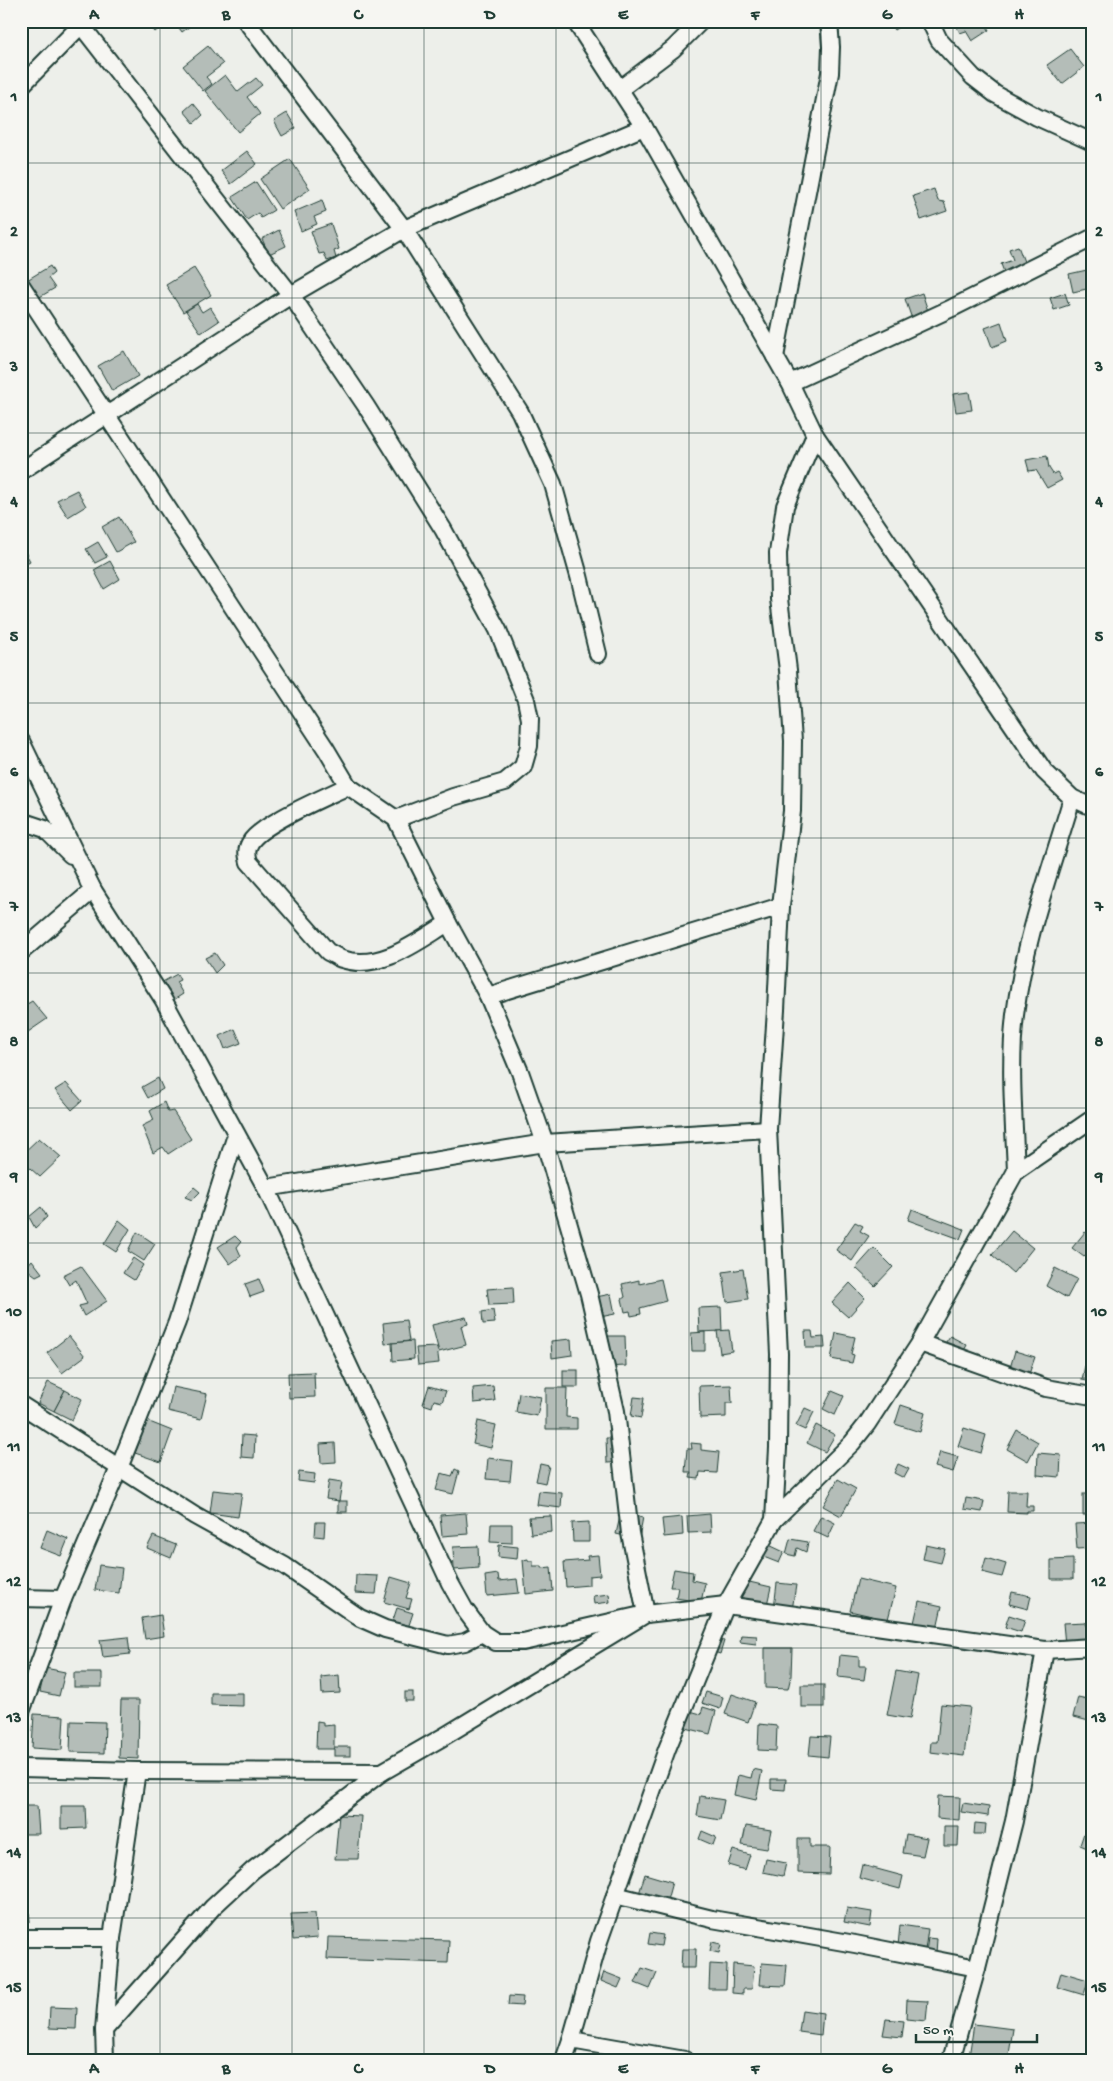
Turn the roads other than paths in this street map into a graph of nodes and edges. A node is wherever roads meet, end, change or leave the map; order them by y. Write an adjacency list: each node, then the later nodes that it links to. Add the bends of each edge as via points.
1 (246, 21): 11 (street)
2 (575, 21): 8 (street)
3 (702, 21): 8 (street)
4 (829, 21): 15 (street, via 830,73)
5 (930, 21): 10 (street, via 939,40 973,77 995,94)
6 (83, 23): 7 (street); 14 (street)
7 (21, 86)
8 (620, 89): 9 (street)
9 (644, 127): 11 (street); 15 (street)
10 (1092, 142)
11 (404, 230): 14 (street); 20 (street, via 520,412 535,441 553,484)
12 (1092, 238): 16 (street, via 952,308)
13 (21, 285): 17 (street)
14 (290, 294): 17 (street); 25 (street, via 366,406 443,529 498,630 526,700 530,719 530,746 523,767 505,782 453,797)
15 (775, 357): 16 (street)
16 (790, 383): 18 (street)
17 (107, 414): 19 (street); 22 (street)
18 (815, 435): 23 (street, via 1044,770); 28 (street, via 785,506 778,553 779,599 793,741 792,810)
19 (21, 471)
20 (598, 654)
21 (21, 741): 27 (street)
22 (348, 786): 25 (street); 29 (street, via 267,827 250,842 247,851 250,862 328,952 342,960 377,960 399,953)
23 (1072, 798): 24 (street); 36 (street, via 1024,964 1015,1016)
24 (1092, 808)
25 (396, 819): 29 (street)
26 (21, 821): 27 (street, via 51,835 70,853)
27 (94, 890): 30 (street); 34 (street, via 163,999)
28 (781, 906): 31 (street); 33 (street)
29 (448, 923): 31 (street)
30 (21, 952)
31 (488, 996): 35 (street)
32 (1092, 1119): 36 (street)
33 (768, 1129): 35 (street); 42 (street, via 779,1354)
34 (236, 1135): 37 (street); 41 (street, via 177,1322)
35 (545, 1143): 37 (street); 46 (street, via 589,1294 616,1411 630,1533)
36 (1016, 1171): 38 (street)
37 (266, 1188): 47 (street, via 450,1583)
38 (920, 1343): 39 (street, via 1046,1388); 42 (street, via 852,1443)
39 (1092, 1396)
40 (21, 1405): 41 (street)
41 (119, 1468): 44 (street); 47 (street, via 194,1516 286,1566 360,1618 448,1645 465,1642)
42 (774, 1520): 45 (street)
43 (21, 1598): 44 (street)
44 (62, 1599): 50 (street)
45 (726, 1605): 46 (street); 49 (street); 54 (street, via 667,1749)
46 (646, 1614): 47 (street, via 523,1642 496,1642); 53 (street)
47 (482, 1632)
48 (1092, 1647): 49 (street)
49 (1045, 1650): 57 (street, via 1014,1821)
50 (21, 1712)
51 (21, 1768): 52 (street)
52 (137, 1772): 53 (street); 56 (street)
53 (382, 1772): 58 (street, via 253,1870 213,1907)
54 (616, 1895): 57 (street, via 712,1919); 59 (street, via 599,1941)
55 (21, 1938): 56 (street)
56 (112, 1938): 58 (street)
57 (977, 1968): 63 (street)
58 (104, 2030): 60 (street)
59 (571, 2040): 61 (street); 62 (street)
60 (105, 2060)
61 (564, 2060)
62 (686, 2060)
63 (951, 2060)

